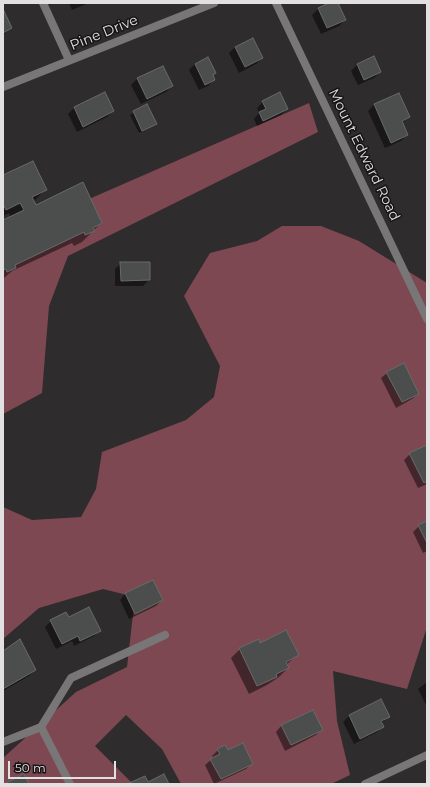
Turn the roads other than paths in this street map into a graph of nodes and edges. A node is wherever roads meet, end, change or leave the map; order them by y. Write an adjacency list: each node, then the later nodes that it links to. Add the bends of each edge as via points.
1 (43, 3): 4 (street)
2 (214, 3): 4 (street, Pine Drive)
3 (276, 3): 6 (street, Mount Edward Road)
4 (70, 60): 5 (street, Pine Drive)
5 (3, 87)
6 (427, 319)
7 (164, 635): 8 (street, via 71,678)
8 (41, 727): 9 (street); 11 (street)
9 (3, 742)
10 (427, 755): 12 (street)
11 (70, 784)
12 (365, 784)

